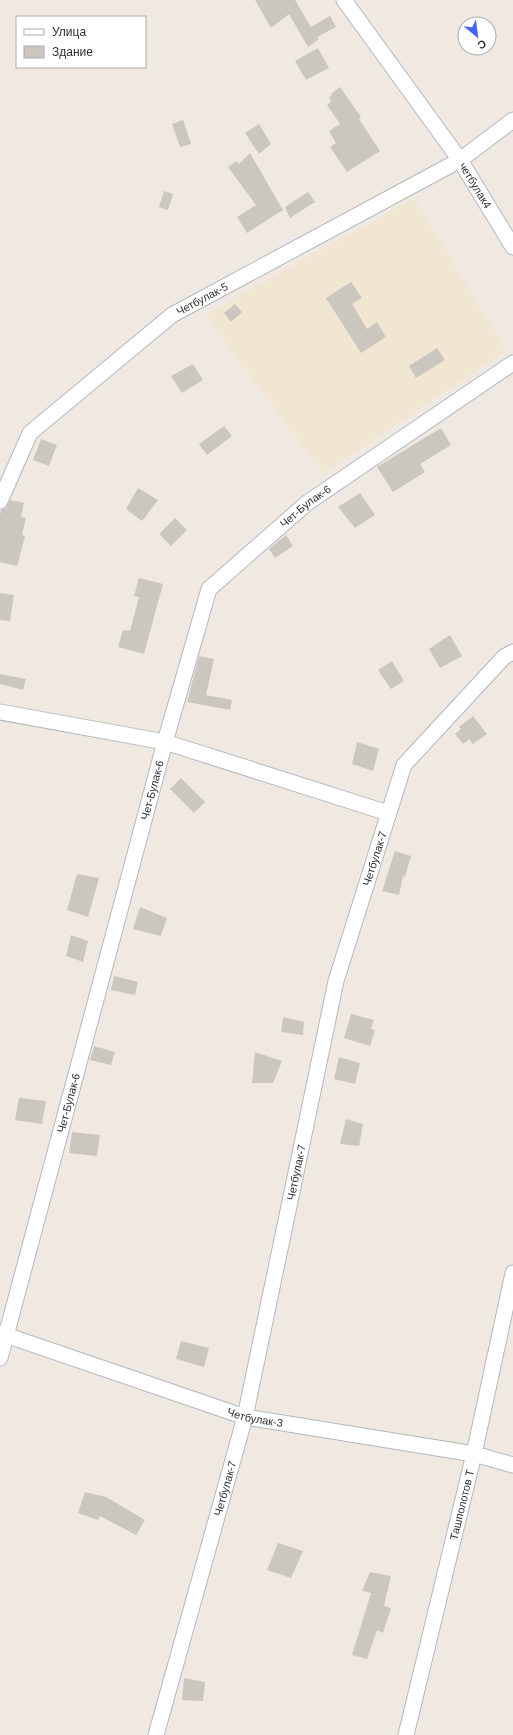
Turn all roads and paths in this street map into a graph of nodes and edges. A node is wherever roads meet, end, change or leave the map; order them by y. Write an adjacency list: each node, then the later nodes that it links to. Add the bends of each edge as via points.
1 (344, 0): 3 (street)
2 (513, 120): 3 (street, четбулак4)
3 (460, 160): 4 (street, четбулак4); 6 (street, Четбулак-5, via 172,315 30,433)
4 (513, 247)
5 (513, 363): 9 (street, Чет-Булак-6, via 307,502 210,589)
6 (0, 501)
7 (513, 652): 10 (street, Четбулак-7, via 504,657 404,764)
8 (0, 712): 9 (street)
9 (165, 742): 10 (street); 12 (street, Чет-Булак-6)
10 (388, 813): 14 (street, Четбулак-7, via 336,981)
11 (513, 1273): 15 (street, Ташполотов Т)
12 (3, 1333): 13 (street, Чет-Булак-6); 14 (street, Четбулак-3)
13 (0, 1358)
14 (245, 1417): 15 (street, Четбулак-3); 17 (street, Четбулак-7)
15 (474, 1454): 16 (street, Четбулак-3); 18 (street, Ташполотов Т)
16 (513, 1465)
17 (156, 1735)
18 (406, 1735)

